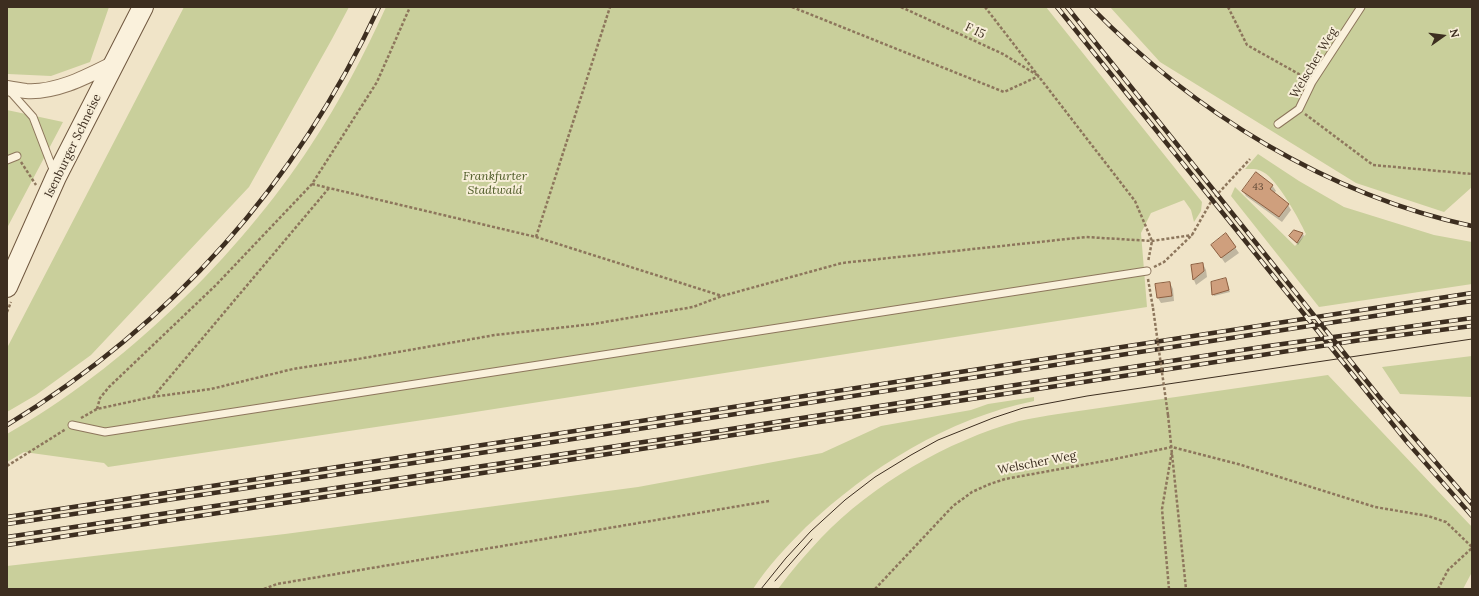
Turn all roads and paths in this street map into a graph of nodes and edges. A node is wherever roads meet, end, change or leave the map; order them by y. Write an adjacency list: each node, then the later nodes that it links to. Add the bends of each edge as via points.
1 (143, 7): 9 (main road, Isenburger Schneise)
2 (410, 7): 20 (path, via 377,82)
3 (610, 7): 24 (path)
4 (792, 7): 10 (path, via 1004,92)
5 (901, 7): 10 (path, F 15, via 1003,54)
6 (985, 7): 10 (path)
7 (1228, 7): 11 (path, via 1247,45)
8 (1361, 7): 11 (lane, Welscher Weg)
9 (112, 64): 12 (street, via 80,79 47,89 26,91); 19 (main road, Isenburger Schneise)
10 (1039, 76): 25 (path, via 1135,201)
11 (1312, 82): 13 (lane, Welscher Weg)
12 (7, 88): 19 (lane, via 33,117)
13 (1298, 109): 14 (lane, Welscher Weg); 18 (path, via 1373,164)
14 (1278, 124)
15 (17, 156): 17 (lane); 22 (path)
16 (1250, 159): 23 (path, via 1212,200)
17 (7, 160)
18 (1472, 174)
19 (56, 177): 27 (main road, Isenburger Schneise)
20 (312, 184): 21 (path); 30 (path, via 216,285 109,387 100,398)
21 (329, 188): 24 (path); 29 (path)
22 (39, 189)
23 (1192, 235): 25 (path); 26 (path, via 1164,262)
24 (536, 237): 28 (path)
25 (1152, 241): 26 (path); 28 (path, via 1086,237 842,263)
26 (1147, 271): 31 (lane, via 105,432); 32 (path, bridge)
27 (7, 287)
28 (722, 296): 29 (path, via 694,307 594,324 495,335 294,369 211,389)
29 (152, 397): 30 (path)
30 (97, 409): 31 (path)
31 (72, 425): 33 (path)
32 (1172, 447): 35 (path, via 1238,464 1375,507 1434,518 1446,522); 37 (path, Welscher Weg, via 1005,479 972,492 953,506); 38 (path, via 1162,509); 39 (path)
33 (7, 466)
34 (768, 500): 36 (path, via 277,584)
35 (1472, 547): 40 (path, via 1448,570)
36 (264, 589)
37 (875, 589)
38 (1169, 589)
39 (1186, 589)
40 (1438, 589)

